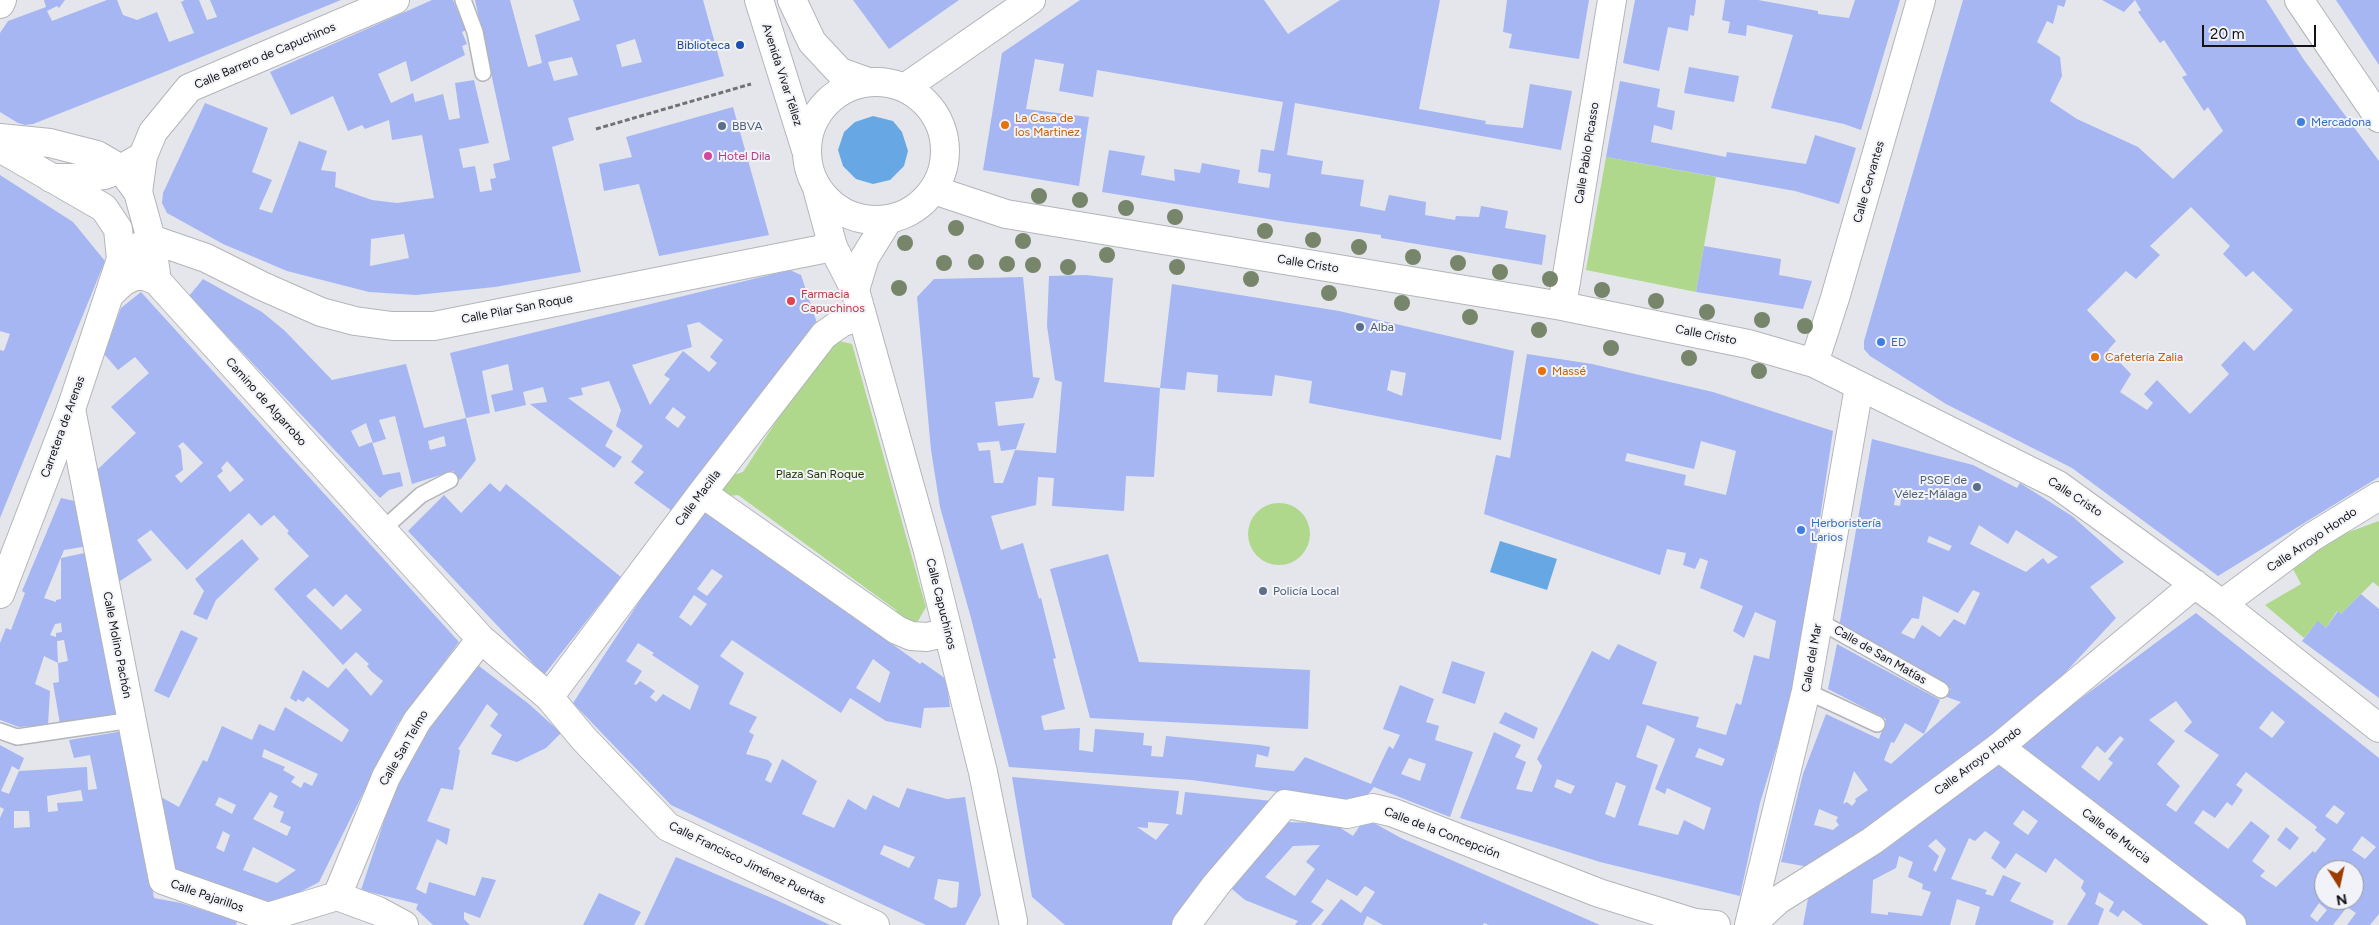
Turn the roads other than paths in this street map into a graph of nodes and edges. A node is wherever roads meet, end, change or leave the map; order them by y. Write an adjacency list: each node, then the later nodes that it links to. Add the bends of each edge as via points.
1 (2, 0): 10 (street)
2 (395, 0): 18 (street, Calle Barrero de Capuchinos, via 189,88)
3 (464, 0): 11 (lane)
4 (759, 0): 17 (street, Avenida Vivar Téllez)
5 (792, 0): 12 (street, via 812,42 840,72)
6 (1031, 0): 13 (street)
7 (1612, 0): 29 (street, Calle Pablo Picasso)
8 (1921, 0): 30 (street, Calle Cervantes)
9 (2300, 0): 14 (street)
10 (0, 4)
11 (483, 73)
12 (868, 82): 13 (street); 17 (street, via 849,87 831,98 809,130)
13 (906, 88): 21 (street, via 926,104 940,123 945,153 943,169)
14 (2379, 118)
15 (0, 138): 18 (street, via 72,148)
16 (0, 148): 19 (street)
17 (806, 150): 20 (street, via 808,170)
18 (132, 162): 19 (street, via 104,175); 23 (street)
19 (51, 178): 25 (street, via 104,208 118,229)
20 (817, 188): 22 (street, via 830,204 848,215); 24 (street)
21 (934, 190): 22 (street, via 914,209); 29 (street, Calle Cristo, via 1006,214)
22 (888, 220): 28 (street, via 865,257)
23 (151, 239): 24 (street, Calle Pilar San Roque, via 206,258 321,312 392,326 434,326); 25 (street); 26 (street)
24 (834, 247): 28 (street, Calle Capuchinos)
25 (121, 259): 27 (street, Carretera de Arenas)
26 (157, 281): 27 (street, via 135,276); 36 (street, Camino de Algarrobo)
27 (110, 294): 32 (street, Carretera de Arenas)
28 (858, 303): 34 (street, Calle Macilla, via 841,323 824,336); 41 (street, Calle Capuchinos)
29 (1562, 306): 30 (street, Calle Cristo, via 1748,344)
30 (1814, 363): 31 (street, Calle Cristo)
31 (1859, 387): 37 (street, Calle Cristo, via 2058,485); 40 (street, Calle del Mar)
32 (71, 409): 38 (street, Carretera de Arenas); 46 (street, Calle Molino Pachón)
33 (450, 480): 36 (lane, via 421,495)
34 (702, 492): 41 (street, via 897,630 911,636 928,637); 45 (street, Calle Macilla)
35 (2379, 496): 39 (street, Calle Arroyo Hondo, via 2312,537)
36 (382, 530): 42 (street, Camino de Algarrobo)
37 (2195, 584): 39 (street, Calle Cristo); 50 (street, Calle Arroyo Hondo)
38 (0, 594)
39 (2222, 604): 48 (street, Calle Cristo)
40 (1819, 620): 43 (lane, Calle de San Matías); 44 (street, Calle del Mar)
41 (948, 632): 53 (street, Calle Capuchinos, via 983,772)
42 (481, 639): 45 (street, Camino de Algarrobo); 52 (street, Calle San Telmo, via 417,720 386,777)
43 (1940, 690)
44 (1806, 691): 47 (lane); 58 (street, Calle del Mar)
45 (548, 697): 56 (street, Calle Francisco Jiménez Puertas, via 668,827)
46 (132, 720): 49 (lane, via 17,737); 51 (street, Calle Molino Pachón)
47 (1876, 724)
48 (2379, 728)
49 (0, 731)
50 (1999, 747): 58 (street, Calle Arroyo Hondo, via 1872,842 1778,900); 59 (street, Calle de Murcia)
51 (163, 880): 52 (street, Calle Pajarillos, via 268,917)
52 (337, 896): 55 (street, via 378,911)
53 (1014, 924)
54 (1702, 924): 57 (street, Calle de la Concepción, via 1599,893 1394,813 1373,808 1347,814 1285,804)
55 (404, 925)
56 (875, 925)
57 (1186, 925)
58 (1750, 925)
59 (2232, 925)

